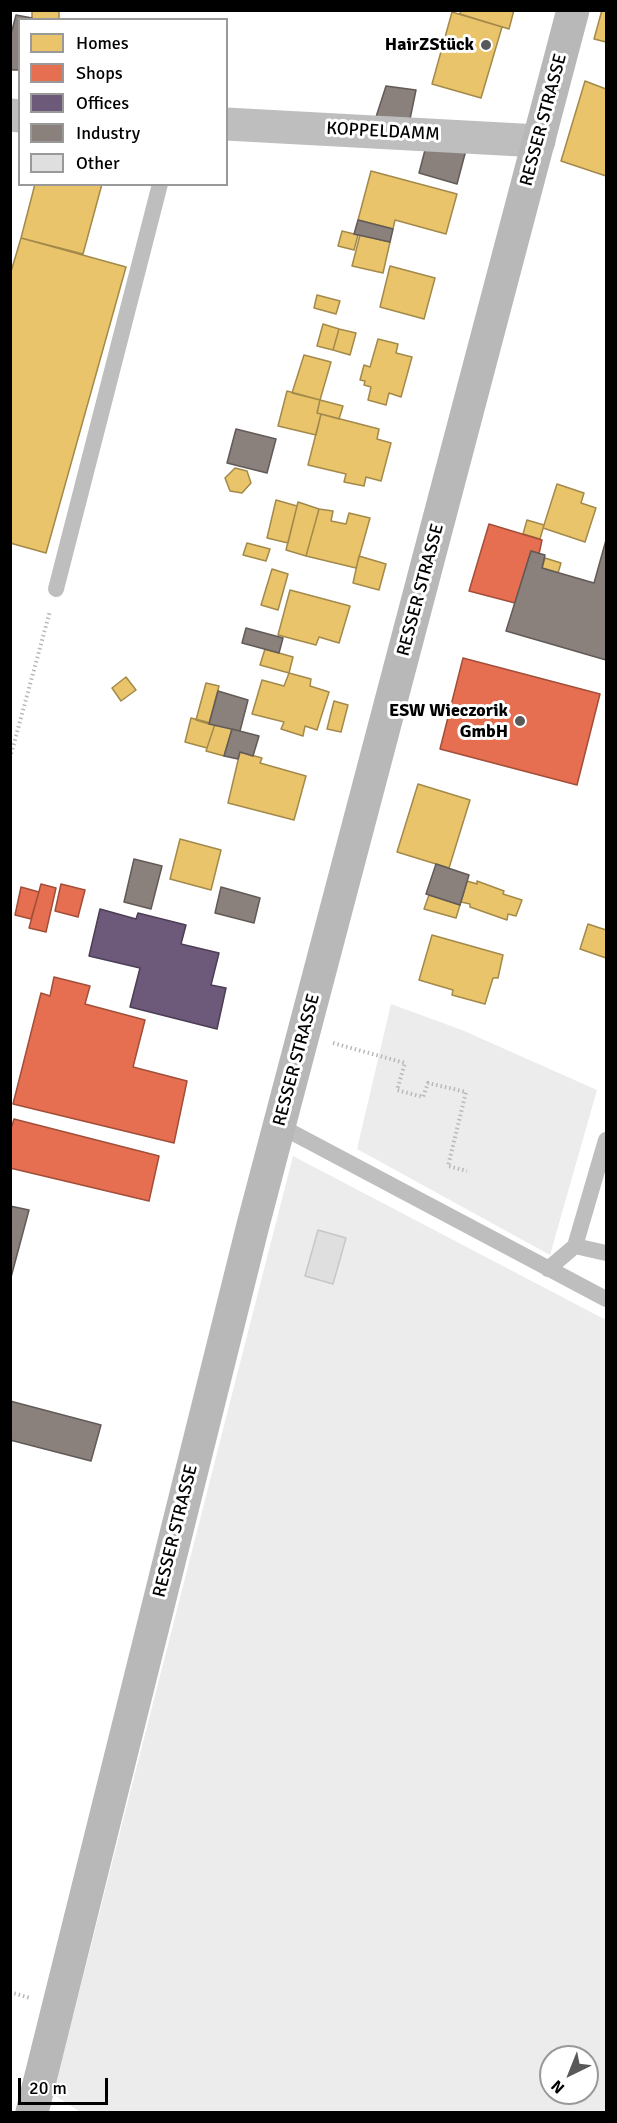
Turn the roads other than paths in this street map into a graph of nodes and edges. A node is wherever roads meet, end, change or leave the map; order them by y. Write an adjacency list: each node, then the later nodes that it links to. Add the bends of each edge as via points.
1 (573, 10): 3 (main road, RESSER STRASSE)
2 (228, 124): 3 (street, KOPPELDAMM)
3 (539, 141): 6 (main road, RESSER STRASSE)
4 (159, 186): 5 (lane)
5 (56, 590)
6 (280, 1126): 10 (lane); 12 (main road, RESSER STRASSE)
7 (606, 1140): 8 (lane)
8 (575, 1246): 9 (lane); 10 (lane)
9 (606, 1253)
10 (548, 1269): 11 (lane)
11 (606, 1299)
12 (32, 2112)

